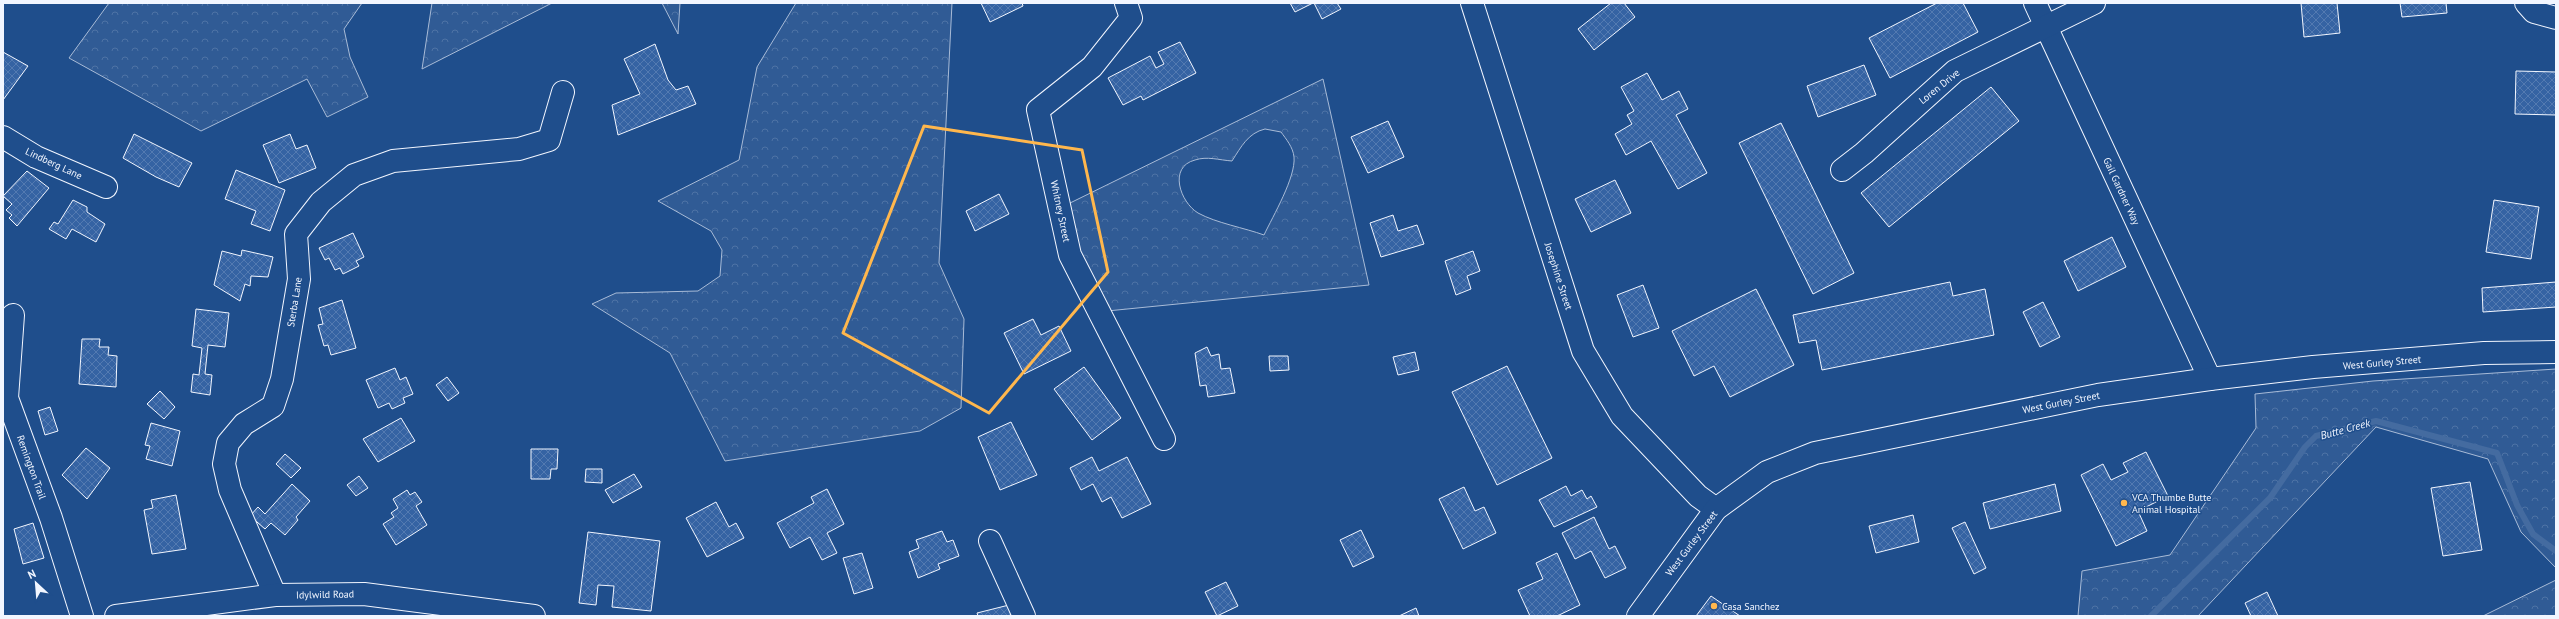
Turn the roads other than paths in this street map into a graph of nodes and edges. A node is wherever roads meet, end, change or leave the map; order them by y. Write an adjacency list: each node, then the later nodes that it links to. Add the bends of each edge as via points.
1 (1126, 3): 15 (street, Whitney Street, via 1131,18 1092,67 1038,110 1070,255)
2 (1472, 3): 16 (street, Josephine Street, via 1583,351 1622,416 1698,496)
3 (2035, 3): 7 (street, Gail Gardner Way)
4 (2094, 3): 7 (street, Loren Drive)
5 (2526, 3): 6 (street, via 2534,12)
6 (2556, 18)
7 (2046, 27): 10 (street, Loren Drive, via 1955,71 1864,154); 14 (street, Gail Gardner Way)
8 (563, 92): 18 (street, Sterba Lane, via 549,140 519,150 393,161 354,175 321,202 296,234 298,279 282,379 273,406 244,424 228,443 224,464 230,490)
9 (3, 137): 11 (street, Lindberg Lane, via 36,157)
10 (1842, 170)
11 (106, 187)
12 (13, 315): 20 (street, Remington Trail, via 7,398 51,518)
13 (2556, 352): 14 (street, West Gurley Street, via 2484,353 2313,367)
14 (2210, 379): 16 (street, West Gurley Street, via 2098,395 1815,453 1767,472)
15 (1164, 439)
16 (1716, 509): 24 (street, West Gurley Street)
17 (990, 541): 23 (street)
18 (275, 595): 19 (street, Idylwild Road, via 364,594); 21 (street, Idylwild Road)
19 (470, 612): 22 (street, Idylwild Road)
20 (82, 616)
21 (116, 616)
22 (534, 616)
23 (1024, 616)
24 (1638, 616)

